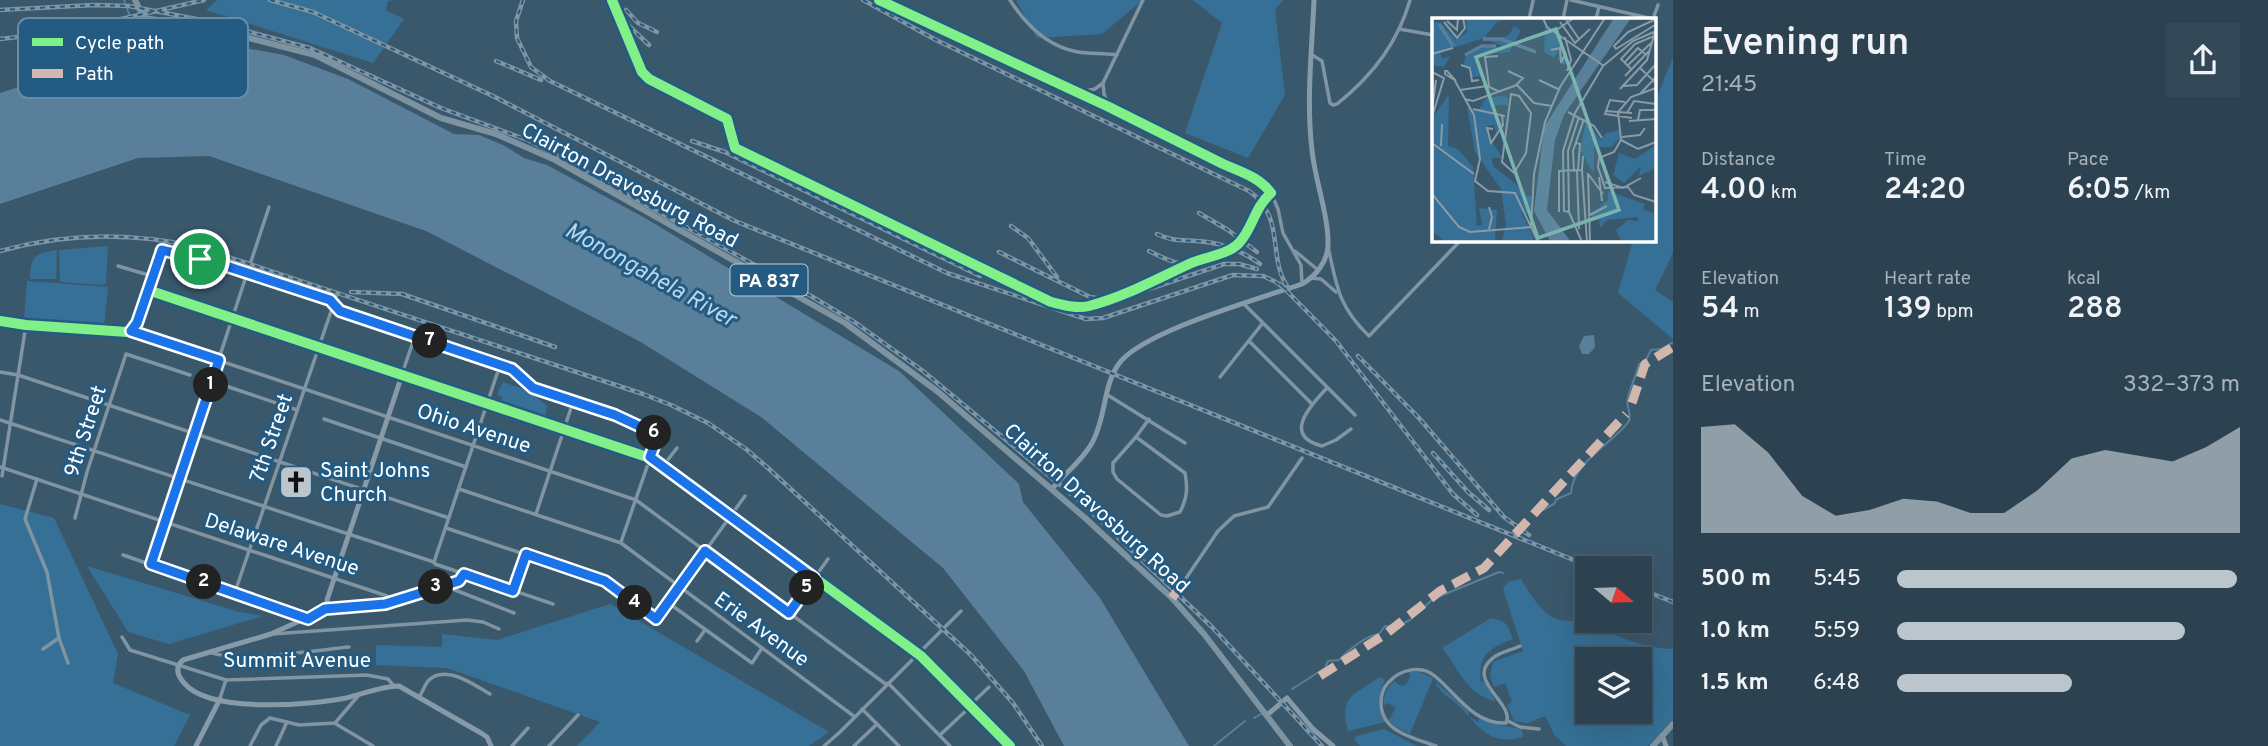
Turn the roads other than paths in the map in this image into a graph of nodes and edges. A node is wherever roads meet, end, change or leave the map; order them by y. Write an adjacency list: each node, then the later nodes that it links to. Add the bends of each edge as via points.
1 (135, 0): 11 (main road, Clairton Dravosburg Road / PA 837)
2 (612, 0): 24 (street, via 642,72 727,119 735,148 1051,302 1089,306 1233,248 1242,240 1259,204)
3 (879, 0): 22 (street)
4 (1010, 0): 19 (street, via 1036,31 1058,46)
5 (1143, 0): 19 (street)
6 (1314, 0): 20 (street)
7 (1410, 0): 16 (street)
8 (1569, 0): 10 (street); 12 (street)
9 (1658, 5): 15 (street)
10 (1599, 7): 13 (street); 14 (street)
11 (144, 18)
12 (1563, 18)
13 (1596, 18)
14 (1648, 18)
15 (1653, 18)
16 (1399, 29): 17 (street); 20 (street, via 1376,67 1333,105 1322,61)
17 (1432, 35)
18 (248, 38): 93 (main road, Clairton Dravosburg Road / PA 837, via 315,55 435,116 496,134 553,159 860,333 937,391)
19 (1117, 55): 21 (street)
20 (1312, 55): 28 (street, via 1311,149)
21 (1103, 83): 22 (street); 23 (street)
22 (1079, 93): 23 (street)
23 (1109, 107): 24 (street, via 1254,177)
24 (1271, 193): 29 (street)
25 (269, 207): 34 (street)
26 (165, 241): 31 (street)
27 (1459, 242): 40 (street, via 1369,336 1354,322)
28 (1328, 246): 33 (street); 40 (street)
29 (1290, 247): 33 (street); 37 (street, via 1303,271)
30 (156, 249): 31 (street)
31 (162, 250): 34 (street); 35 (street)
32 (118, 266): 35 (street)
33 (1318, 270): 36 (street)
34 (247, 274): 41 (street); 43 (street)
35 (152, 276): 38 (street)
36 (1311, 278): 37 (street); 40 (street, via 1321,279)
37 (1302, 284): 42 (street)
38 (148, 290): 43 (street); 47 (street)
39 (337, 294): 41 (street, 7th Street)
40 (1338, 294)
41 (332, 303): 48 (street, via 340,311); 50 (street, 7th Street)
42 (1242, 303): 45 (street); 60 (street, via 1130,351 1116,368)
43 (232, 318): 50 (street); 51 (street)
44 (0, 321): 46 (street, Ohio Avenue)
45 (1262, 324): 49 (street); 59 (street)
46 (26, 325): 47 (street, Ohio Avenue); 53 (street)
47 (131, 331): 51 (street, Ohio Avenue)
48 (415, 336): 55 (street); 61 (street, via 500,365)
49 (1249, 341): 56 (street); 62 (street)
50 (318, 346): 55 (street); 58 (street, 7th Street)
51 (219, 360): 58 (street, Ohio Avenue); 74 (street)
52 (0, 372): 53 (street)
53 (18, 375): 63 (street); 71 (street)
54 (190, 375): 63 (street, 9th Street, via 126,354)
55 (402, 375): 61 (street); 67 (street)
56 (1220, 377)
57 (220, 384): 65 (street)
58 (304, 388): 65 (street, 7th Street); 67 (street, Ohio Avenue)
59 (1326, 389): 62 (street); 66 (street)
60 (1106, 394): 70 (street); 93 (street, via 1094,440)
61 (488, 403): 72 (street); 79 (street)
62 (1312, 404): 73 (street, via 1301,422 1308,441 1322,446)
63 (109, 405): 74 (street); 81 (street, 9th Street)
64 (571, 408): 72 (street)
65 (297, 410): 84 (street, 7th Street)
66 (1355, 415)
67 (388, 416): 77 (street); 79 (street, Ohio Avenue)
68 (0, 419): 71 (street)
69 (324, 419): 77 (street)
70 (1149, 419): 76 (street); 78 (street)
71 (11, 421): 81 (street); 86 (street)
72 (565, 429): 82 (street); 88 (street)
73 (1351, 429)
74 (195, 435): 84 (street); 90 (street)
75 (658, 435): 82 (street)
76 (1136, 437): 76 (street, via 1113,463 1117,479 1161,515 1180,512 1188,490 1185,473)
77 (381, 439): 87 (street); 94 (street)
78 (1185, 443)
79 (473, 444): 87 (street); 88 (street, Ohio Avenue)
80 (677, 448): 85 (street)
81 (95, 450): 90 (street); 95 (street, 9th Street)
82 (650, 457): 85 (street); 97 (street)
83 (1302, 458): 121 (street, via 1268,507 1234,516 1218,531)
84 (279, 461): 94 (street); 98 (street, 7th Street)
85 (663, 466): 100 (street)
86 (2, 467): 89 (street); 91 (street, Delaware Avenue)
87 (466, 467): 92 (street)
88 (551, 470): 97 (street, Ohio Avenue); 99 (street)
89 (2, 476)
90 (180, 478): 98 (street); 103 (street)
91 (37, 479): 95 (street, Delaware Avenue); 136 (street, via 25,519 47,572)
92 (459, 489): 99 (street, Erie Avenue); 102 (street)
93 (1052, 489): 157 (main road, Clairton Dravosburg Road / PA 837, via 1187,614)
94 (364, 491): 102 (street); 105 (street)
95 (81, 493): 101 (street, 9th Street); 103 (street, Delaware Avenue)
96 (745, 496): 100 (street)
97 (636, 500): 106 (street); 108 (street, Ohio Avenue)
98 (264, 506): 105 (street); 107 (street, 7th Street)
99 (536, 514): 106 (street, Erie Avenue)
100 (731, 516): 108 (street); 116 (street)
101 (75, 518)
102 (449, 518): 104 (street)
103 (165, 522): 107 (street, Delaware Avenue); 113 (street)
104 (446, 527): 109 (street); 112 (street)
105 (349, 534): 112 (street); 115 (street)
106 (621, 543): 119 (street, Erie Avenue)
107 (250, 549): 115 (street, Delaware Avenue); 123 (street, 7th Street)
108 (705, 551): 119 (street); 130 (street, Ohio Avenue)
109 (526, 554): 122 (street); 125 (street, via 605,581 656,619)
110 (123, 555): 113 (street)
111 (828, 559): 116 (street)
112 (434, 563): 114 (street)
113 (151, 564): 123 (street)
114 (464, 574): 118 (street, via 459,581); 122 (street)
115 (335, 578): 124 (street, Delaware Avenue); 127 (street)
116 (814, 578): 130 (street); 143 (street)
117 (426, 584): 120 (street)
118 (442, 585): 120 (street); 129 (street)
119 (678, 587): 125 (street); 141 (street, Erie Avenue)
120 (430, 589): 124 (street)
121 (1178, 590)
122 (513, 591): 126 (street)
123 (235, 592): 131 (street)
124 (393, 601): 127 (street)
125 (667, 602): 133 (street)
126 (553, 604)
127 (327, 608): 131 (street)
128 (961, 611): 143 (street)
129 (514, 613)
130 (789, 613): 147 (street, Ohio Avenue)
131 (308, 619): 134 (street)
132 (499, 629): 134 (street, via 467,620)
133 (705, 630): 137 (street); 141 (street, via 752,663)
134 (271, 634): 142 (street)
135 (122, 637): 145 (street, Summit Avenue, via 130,650)
136 (59, 638): 140 (street); 144 (street)
137 (696, 641)
138 (1520, 646): 159 (street, via 1494,657 1486,670 1488,686 1506,708)
139 (349, 647): 142 (street, via 242,656)
140 (43, 649)
141 (762, 649): 158 (street, Erie Avenue)
142 (208, 651): 145 (street)
143 (918, 654): 147 (street); 154 (street)
144 (68, 663)
145 (178, 665): 146 (street, Summit Avenue); 153 (street, via 179,676 189,688)
146 (226, 680): 148 (street, Summit Avenue, via 368,675 388,679); 153 (street)
147 (888, 684): 155 (street); 166 (street, Ohio Avenue)
148 (394, 686): 151 (street); 152 (street)
149 (989, 687): 154 (street)
150 (489, 694): 152 (street, via 446,674 428,681)
151 (359, 695): 153 (street, via 276,705); 161 (street)
152 (420, 696): 172 (street, via 487,737)
153 (220, 699): 168 (street)
154 (970, 705): 166 (street); 179 (street)
155 (862, 709): 158 (street); 162 (street)
156 (578, 715): 174 (street)
157 (1267, 715): 180 (main road, Clairton Dravosburg Road / PA 837); 181 (street, via 1287,698)
158 (855, 717): 175 (street)
159 (1508, 721): 165 (street); 182 (street, via 1497,723 1471,711 1427,671 1411,670 1396,676 1382,695 1382,712 1401,733)
160 (287, 722): 161 (street); 169 (street, via 266,720); 170 (street)
161 (335, 723): 171 (street)
162 (877, 724): 176 (street); 177 (street)
163 (1673, 724): 167 (main road)
164 (528, 728): 173 (street)
165 (1539, 729)
166 (940, 736): 178 (street, Ohio Avenue)
167 (1662, 736): 183 (main road); 184 (street)
168 (195, 746)
169 (250, 746)
170 (275, 746)
171 (373, 746)
172 (491, 746)
173 (512, 746)
174 (549, 746)
175 (824, 746)
176 (854, 746)
177 (899, 746)
178 (950, 746)
179 (1010, 746)
180 (1290, 746)
181 (1333, 746)
182 (1436, 746)
183 (1653, 746)
184 (1666, 746)

